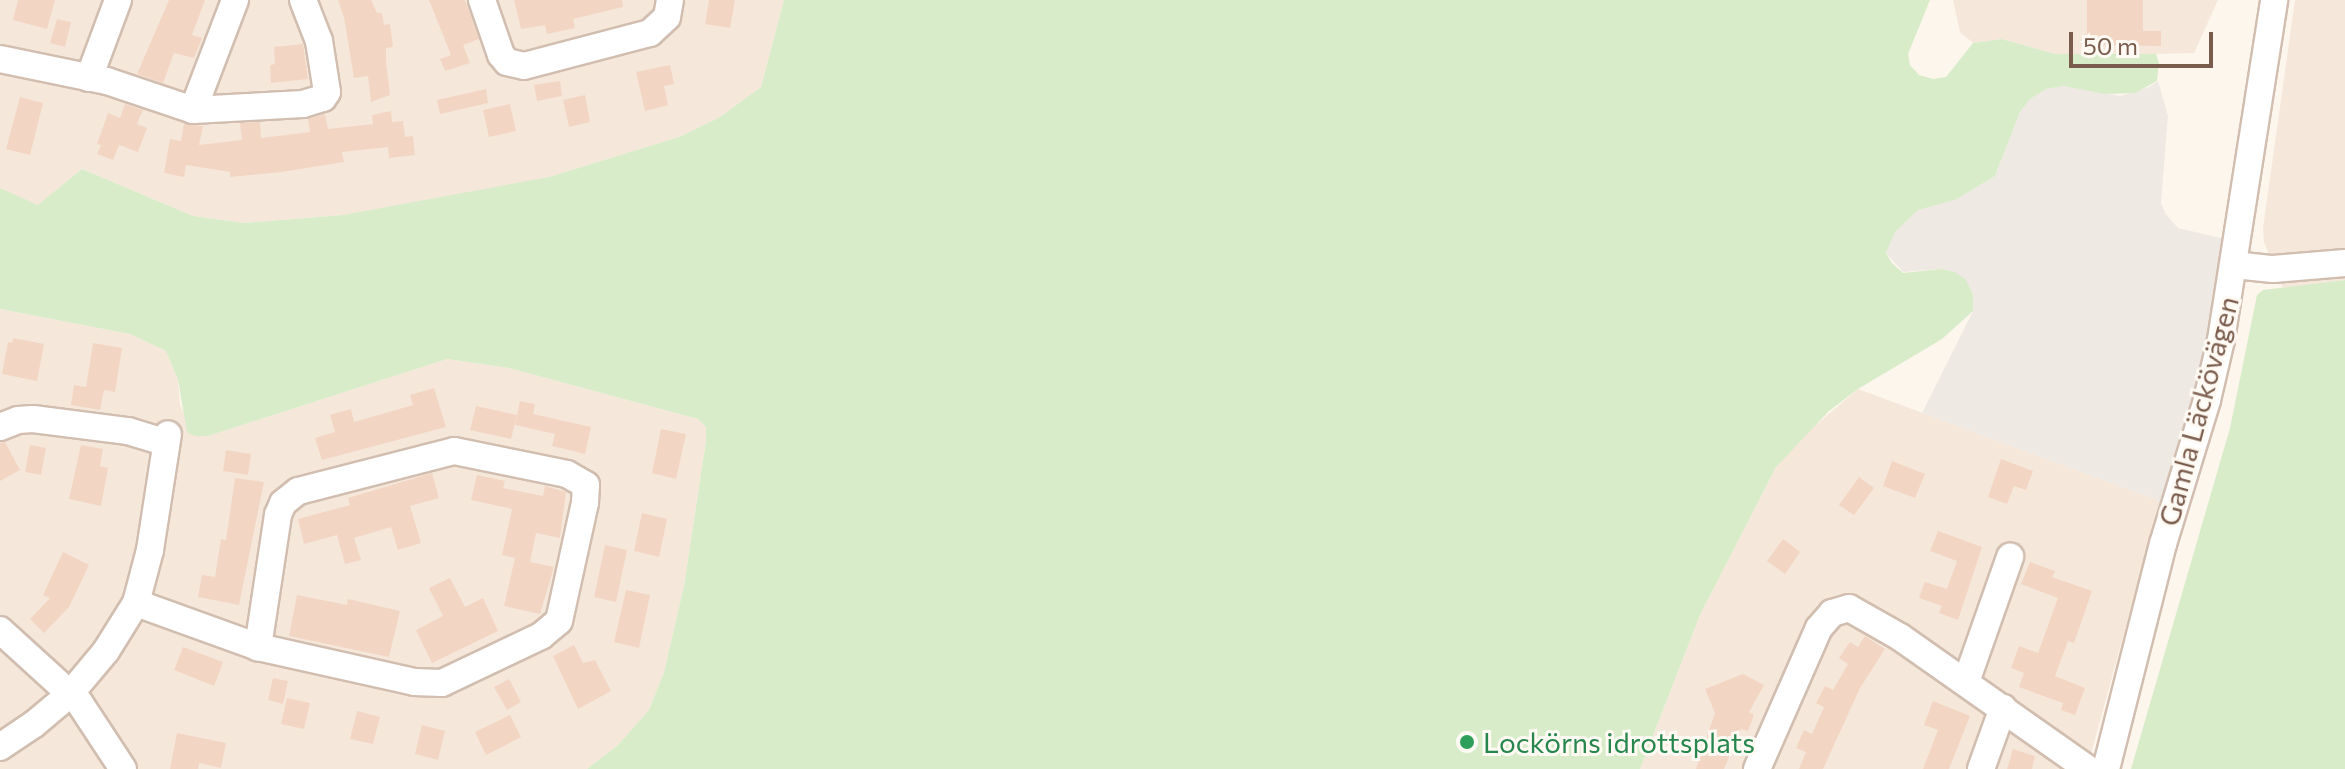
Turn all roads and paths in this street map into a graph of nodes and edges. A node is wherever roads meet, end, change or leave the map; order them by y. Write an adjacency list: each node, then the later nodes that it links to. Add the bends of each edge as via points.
1 (118, 0): 8 (street)
2 (235, 0): 9 (street)
3 (303, 0): 9 (street, via 319,41 326,96 303,104)
4 (482, 0): 5 (street, via 501,55 524,66 650,33 667,17)
5 (670, 0)
6 (2274, 0): 11 (street, Gamla Läckövägen)
7 (0, 59): 8 (street)
8 (89, 78): 9 (street)
9 (193, 110)
10 (2345, 263): 11 (street, via 2273,269)
11 (2234, 265): 25 (street, Gamla Läckövägen, via 2207,400 2163,544)
12 (0, 427): 14 (street, via 33,419 167,438)
13 (2010, 557): 17 (street)
14 (136, 603): 16 (street); 18 (street)
15 (0, 630): 18 (street)
16 (258, 647): 16 (street, via 414,682 442,683 467,673 541,636 559,621 586,485 567,474 454,451 298,491 278,515)
17 (1966, 682): 19 (street); 22 (street, via 1868,617 1849,608 1832,613 1805,655)
18 (70, 694): 20 (street); 21 (street, via 94,721)
19 (2003, 708): 23 (street); 24 (street)
20 (0, 747)
21 (123, 769)
22 (1757, 769)
23 (1981, 769)
24 (2088, 769)
25 (2106, 769)

